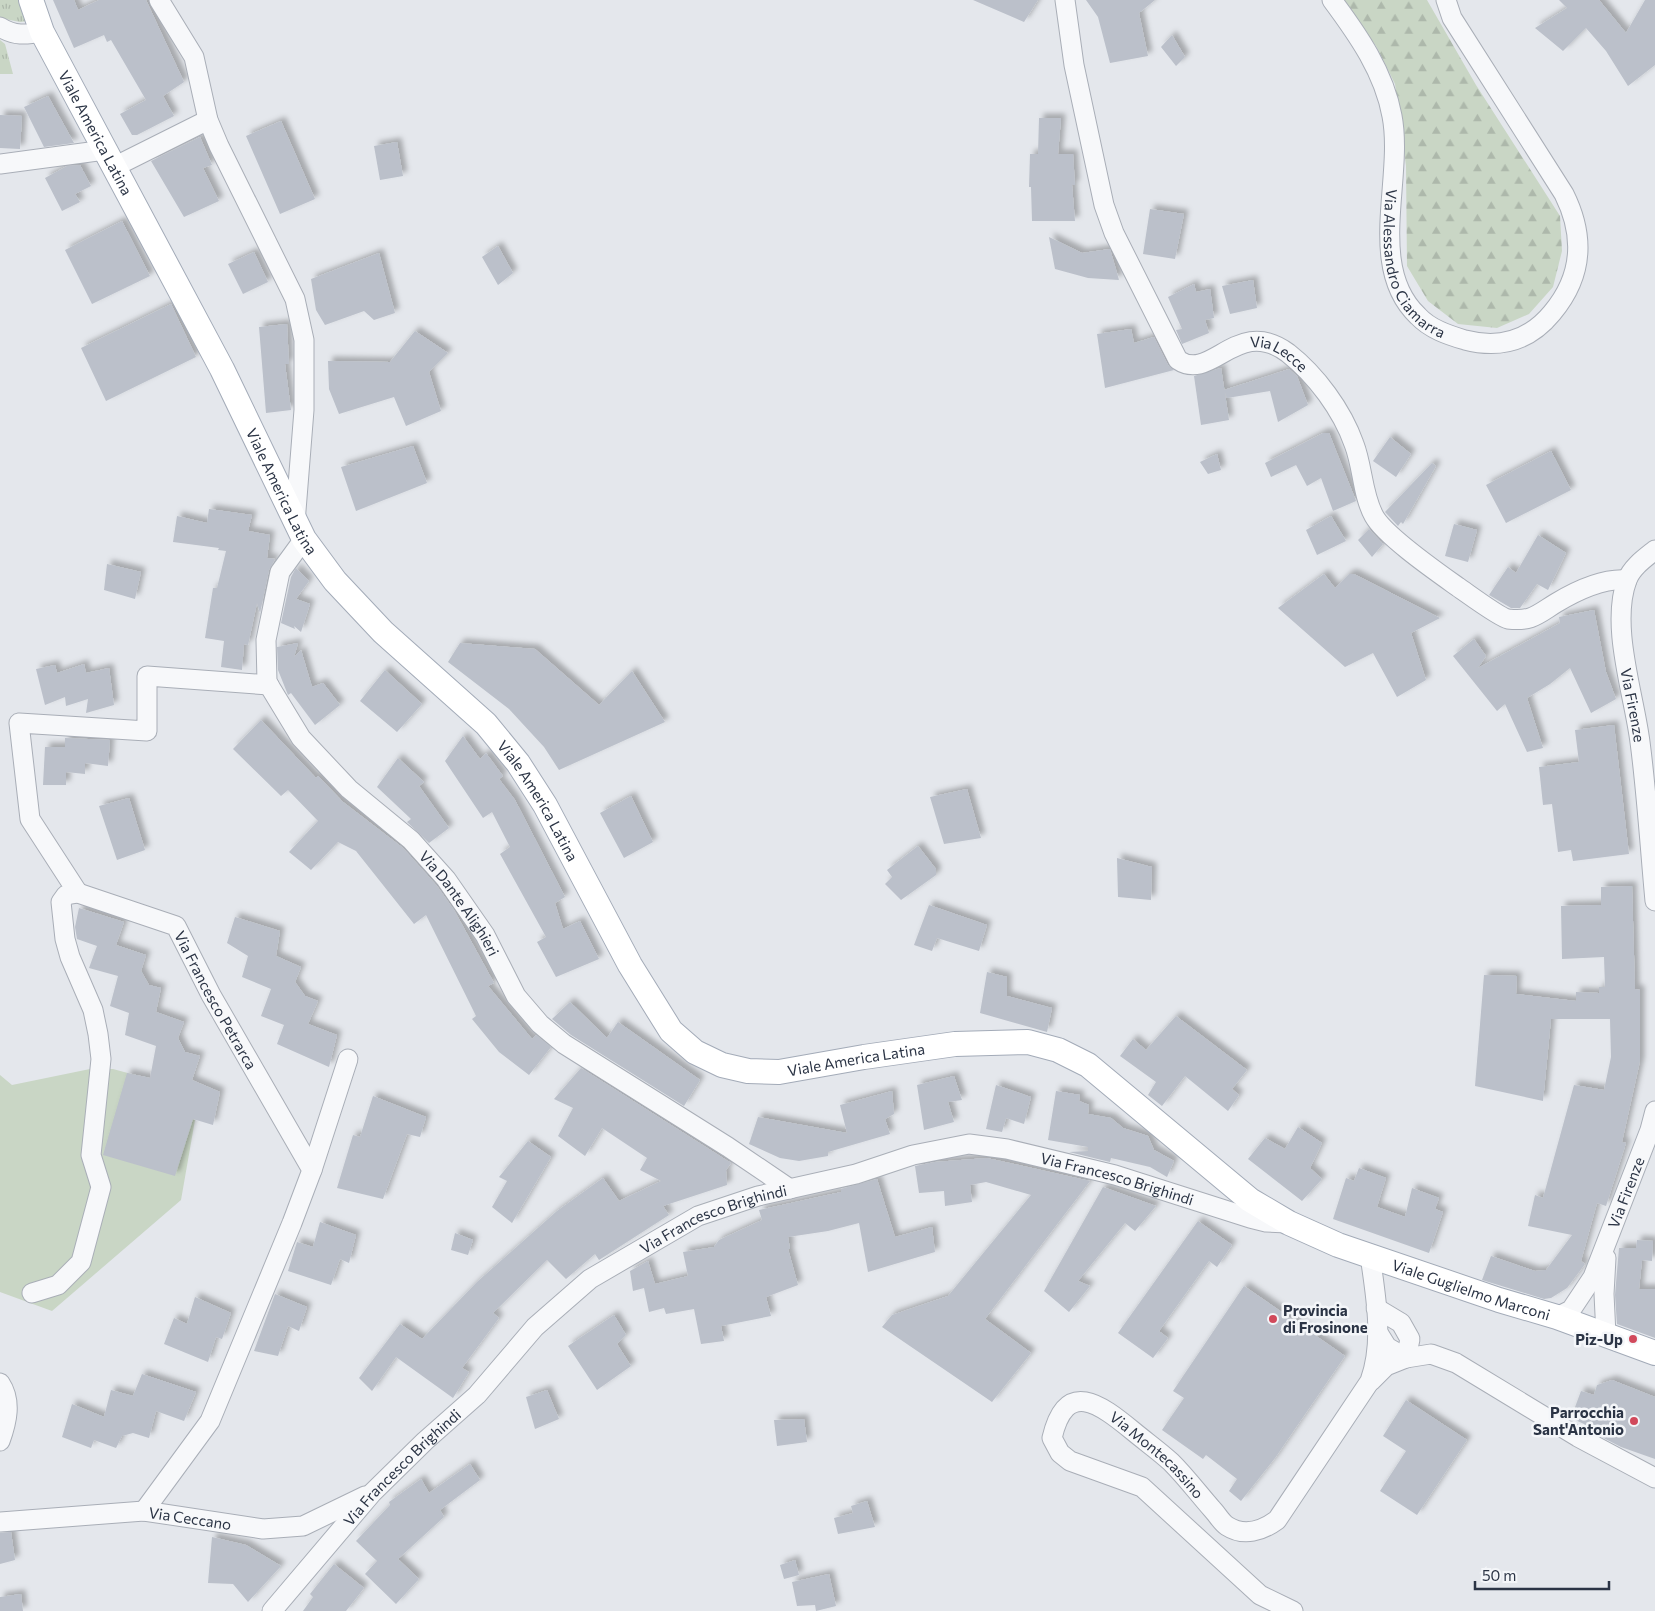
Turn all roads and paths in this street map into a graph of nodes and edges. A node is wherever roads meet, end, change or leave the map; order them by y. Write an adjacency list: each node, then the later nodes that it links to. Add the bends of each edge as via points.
1 (31, 0): 7 (main road, Viale America Latina)
2 (158, 0): 8 (street, via 194,57)
3 (1064, 0): 13 (street, Via Lecce, via 1074,65 1104,204 1114,233 1178,360 1187,366 1200,366 1241,343 1259,340 1276,345 1290,355 1322,388 1339,415 1354,444 1372,512 1392,535 1427,564 1505,618 1536,617 1571,596 1614,579)
4 (1332, 0): 5 (street, Via Alessandro Ciamarra, via 1368,54 1388,98 1395,144 1390,239 1398,288 1418,317 1434,328 1470,341 1491,344 1511,341 1531,334 1545,322 1567,293 1578,256 1576,224 1564,194 1452,18)
5 (1446, 0)
6 (0, 27): 7 (street, via 9,33 26,35)
7 (42, 32): 9 (main road, Viale America Latina)
8 (208, 120): 9 (street); 11 (street, via 283,272 301,322 304,410)
9 (110, 158): 10 (street); 11 (main road, Viale America Latina, via 222,369)
10 (0, 164)
11 (299, 531): 14 (street, Via Dante Alighieri, via 280,572 266,640); 21 (main road, Viale America Latina, via 335,581 377,626 486,724 518,763 545,805 630,965 671,1030 695,1052 722,1065 779,1072 955,1044 1028,1042 1058,1050 1088,1065 1250,1200)
12 (1655, 550): 13 (street, Via Firenze, via 1633,569)
13 (1627, 580): 16 (street, Via Firenze, via 1622,611 1623,640 1640,742)
14 (269, 685): 15 (street, via 148,676 146,731 20,723 30,819); 20 (street, Via Dante Alighieri, via 301,738 349,789 411,840 446,879 485,934 516,996 540,1024 564,1044)
15 (78, 893): 19 (street, Via Francesco Petrarca, via 176,926 211,995); 24 (street, via 66,895 61,902 62,916 70,957 93,1010 98,1034 101,1059 91,1155 100,1188 81,1262 58,1286)
16 (1655, 901)
17 (348, 1059): 19 (street)
18 (1655, 1111): 22 (street, Via Firenze)
19 (312, 1170): 36 (street, via 210,1421)
20 (790, 1189): 21 (street, Via Francesco Brighindi, via 856,1174 951,1146 986,1146 1115,1175 1266,1222); 35 (street, Via Francesco Brighindi, via 698,1216 590,1279 535,1327 477,1395)
21 (1289, 1223): 23 (main road, Viale Guglielmo Marconi)
22 (1607, 1244): 26 (street, via 1580,1299 1571,1310); 28 (street)
23 (1370, 1256): 25 (street, Via Montecassino); 26 (main road, Viale Guglielmo Marconi)
24 (32, 1293)
25 (1376, 1308): 27 (street, Via Montecassino); 30 (street, via 1401,1323 1410,1339)
26 (1557, 1317): 28 (main road, Viale Guglielmo Marconi)
27 (1377, 1331): 30 (street, via 1387,1347); 31 (street, Via Montecassino, via 1376,1365)
28 (1606, 1335): 29 (main road, Viale Guglielmo Marconi)
29 (1655, 1353)
30 (1406, 1358): 31 (street, via 1386,1366); 34 (street, via 1431,1354 1456,1363 1578,1437)
31 (1370, 1382): 39 (street, Via Montecassino, via 1277,1520 1253,1531 1239,1531 1226,1525 1171,1462 1107,1409 1094,1403 1078,1402 1065,1408 1056,1422 1052,1438 1060,1453 1070,1461 1142,1487 1260,1595)
32 (0, 1383): 33 (street, via 8,1407)
33 (0, 1441)
34 (1655, 1478)
35 (372, 1493): 36 (street, Via Ceccano, via 303,1526 263,1529); 38 (street, Via Francesco Brighindi)
36 (144, 1511): 37 (street, Via Ceccano)
37 (0, 1522)
38 (272, 1611)
39 (1292, 1611)

